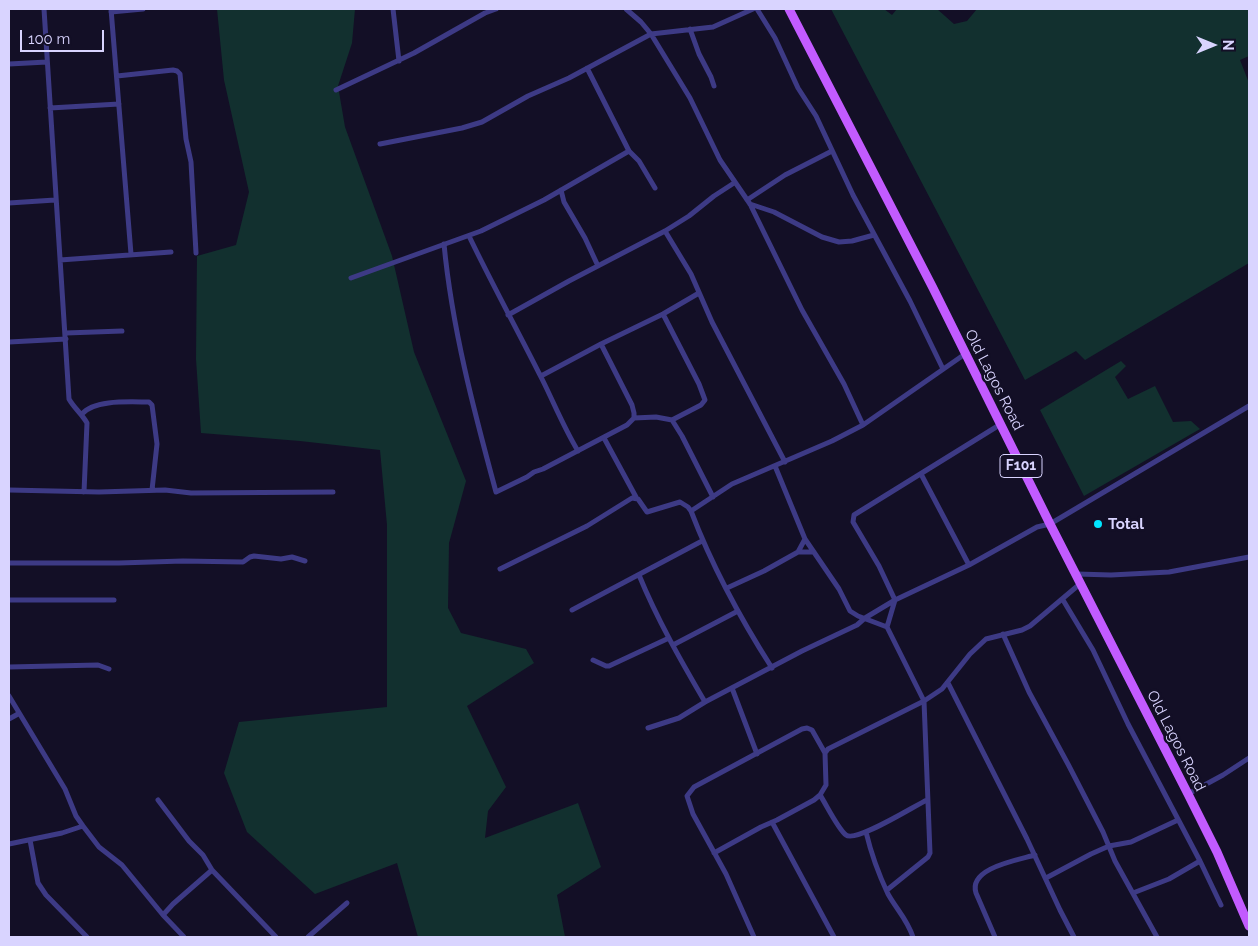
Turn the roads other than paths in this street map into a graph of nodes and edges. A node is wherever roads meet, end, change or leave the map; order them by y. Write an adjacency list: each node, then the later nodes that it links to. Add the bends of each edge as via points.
1 (44, 9): 13 (street)
2 (143, 9): 9 (street)
3 (392, 9): 12 (street)
4 (496, 9): 12 (street)
5 (626, 9): 11 (street)
6 (753, 9): 10 (street, via 713,27)
7 (758, 9): 23 (street)
8 (789, 9): 47 (main road, Old Lagos Road / F101)
9 (111, 10): 16 (street)
10 (690, 29): 11 (street); 17 (street)
11 (651, 34): 15 (street); 24 (street, via 690,98)
12 (399, 61): 18 (street)
13 (47, 62): 14 (street); 20 (street)
14 (9, 64)
15 (587, 68): 21 (street, via 482,122); 22 (street)
16 (117, 76): 19 (street); 35 (street, via 173,70 180,74 191,162)
17 (714, 86)
18 (336, 90)
19 (119, 104): 20 (street); 36 (street)
20 (50, 108): 27 (street)
21 (380, 144)
22 (630, 151): 25 (street); 26 (street)
23 (832, 151): 28 (street, via 785,175); 31 (street)
24 (734, 183): 28 (street); 30 (street)
25 (655, 188)
26 (562, 190): 32 (street); 38 (street, via 564,202)
27 (55, 200): 29 (street); 37 (street)
28 (748, 202): 31 (street, via 839,242); 55 (street, via 802,310 844,384)
29 (9, 203)
30 (665, 231): 38 (street); 40 (street)
31 (874, 235): 48 (street)
32 (469, 236): 33 (street); 42 (street)
33 (444, 244): 39 (street); 57 (street, via 468,385 496,492)
34 (171, 252): 36 (street)
35 (196, 253)
36 (131, 254): 37 (street)
37 (60, 260): 44 (street)
38 (598, 266): 42 (street)
39 (351, 278)
40 (699, 293): 41 (street); 58 (street)
41 (663, 314): 46 (street); 53 (street, via 705,400 702,405)
42 (508, 315): 49 (street)
43 (122, 331): 44 (street)
44 (66, 336): 45 (street); 51 (street, via 69,399)
45 (9, 342)
46 (601, 344): 49 (street); 52 (street, via 632,405)
47 (965, 354): 48 (street); 54 (main road, Old Lagos Road / F101)
48 (943, 368): 55 (street)
49 (540, 376): 57 (street)
50 (1249, 406): 68 (street)
51 (82, 414): 62 (street, via 87,409 113,402 152,404 157,444); 63 (street, via 87,423)
52 (634, 418): 53 (street); 56 (street)
53 (672, 420): 66 (street)
54 (1001, 424): 60 (street); 68 (main road, Old Lagos Road / F101)
55 (862, 425): 58 (street)
56 (604, 438): 57 (street); 65 (street)
57 (578, 451)
58 (785, 462): 59 (street)
59 (775, 466): 66 (street, via 732,484); 69 (street)
60 (921, 474): 76 (street); 83 (street, via 859,512 853,519)
61 (9, 490): 63 (street)
62 (152, 490): 63 (street); 64 (street, via 191,494)
63 (84, 492)
64 (333, 492)
65 (636, 497): 67 (street, via 647,512 680,502); 77 (street, via 587,526)
66 (713, 497): 67 (street)
67 (691, 511): 70 (street)
68 (1050, 524): 76 (street, via 1024,534); 79 (main road, Old Lagos Road / F101)
69 (805, 539): 71 (street); 72 (street)
70 (702, 541): 78 (street); 80 (street)
71 (798, 552): 72 (street); 80 (street)
72 (814, 552): 87 (street, via 850,611)
73 (1249, 557): 79 (street, via 1169,572)
74 (305, 561): 75 (street, via 292,557 254,556 243,562)
75 (9, 563)
76 (969, 565): 83 (street)
77 (500, 569)
78 (639, 575): 85 (street); 90 (street)
79 (1079, 578): 84 (street); 107 (main road, Old Lagos Road / F101)
80 (727, 588): 86 (street)
81 (9, 600): 82 (street)
82 (114, 600)
83 (896, 600): 87 (street); 88 (street)
84 (1062, 600): 89 (street, via 1030,626); 111 (street, via 1093,650)
85 (572, 610)
86 (738, 611): 91 (street); 94 (street)
87 (865, 618): 88 (street); 94 (street, via 850,629)
88 (887, 627): 99 (street)
89 (1003, 634): 96 (street, via 981,642); 117 (street, via 1029,692)
90 (669, 638): 91 (street); 92 (street, via 609,666)
91 (673, 645): 100 (street)
92 (593, 660)
93 (9, 667): 95 (street, via 98,665)
94 (772, 668): 97 (street)
95 (109, 669)
96 (948, 682): 99 (street); 119 (street)
97 (732, 688): 100 (street); 105 (street)
98 (9, 696): 101 (street)
99 (924, 701): 104 (street); 110 (street)
100 (705, 702): 103 (street, via 679,718)
101 (18, 714): 102 (street); 113 (street, via 65,789)
102 (9, 719)
103 (648, 728)
104 (825, 753): 105 (street, via 812,730 807,728); 108 (street, via 826,785)
105 (757, 754): 118 (street, via 688,793 693,814)
106 (1249, 758): 107 (street)
107 (1188, 794): 128 (main road, Old Lagos Road / F101)
108 (820, 795): 112 (street); 114 (street, via 846,836)
109 (158, 800): 121 (street)
110 (927, 800): 114 (street); 123 (street, via 930,853)
111 (1178, 820): 117 (street, via 1131,842); 120 (street)
112 (772, 822): 118 (street); 134 (street)
113 (83, 826): 115 (street); 127 (street, via 99,847 122,865)
114 (866, 832): 123 (street)
115 (30, 840): 116 (street); 129 (street, via 38,882 46,895)
116 (9, 844)
117 (1109, 846): 122 (street); 124 (street)
118 (714, 852): 133 (street)
119 (1035, 855): 122 (street); 136 (street, via 995,867 975,882 974,888)
120 (1200, 861): 124 (street, via 1169,879); 126 (street)
121 (212, 870): 127 (street); 131 (street)
122 (1046, 878): 137 (street)
123 (887, 890): 135 (street)
124 (1133, 893): 138 (street)
125 (347, 902): 132 (street)
126 (1221, 905)
127 (164, 916): 130 (street)
128 (1249, 926)
129 (87, 937)
130 (184, 937)
131 (276, 937)
132 (308, 937)
133 (754, 937)
134 (834, 937)
135 (913, 937)
136 (995, 937)
137 (1074, 937)
138 (1157, 937)

